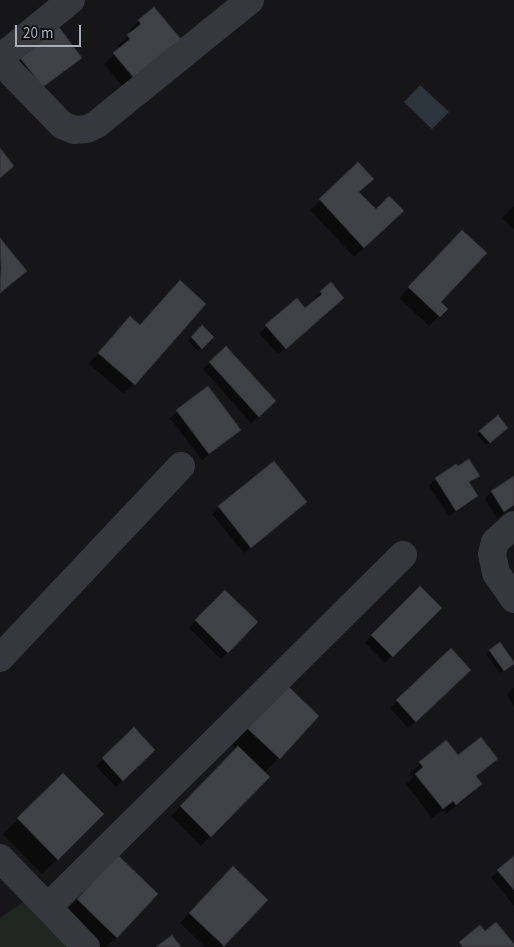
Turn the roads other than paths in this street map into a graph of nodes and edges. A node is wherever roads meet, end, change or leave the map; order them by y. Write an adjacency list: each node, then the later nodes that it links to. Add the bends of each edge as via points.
1 (71, 0): 3 (street)
2 (250, 0): 3 (street, via 97,124 86,129 74,130 62,125)
3 (0, 59)
4 (181, 466): 8 (street)
5 (514, 525): 7 (street, via 495,542 492,554 496,573)
6 (403, 555): 10 (street)
7 (514, 599)
8 (0, 658)
9 (0, 858): 10 (street)
10 (48, 908): 11 (street)
11 (86, 947)

